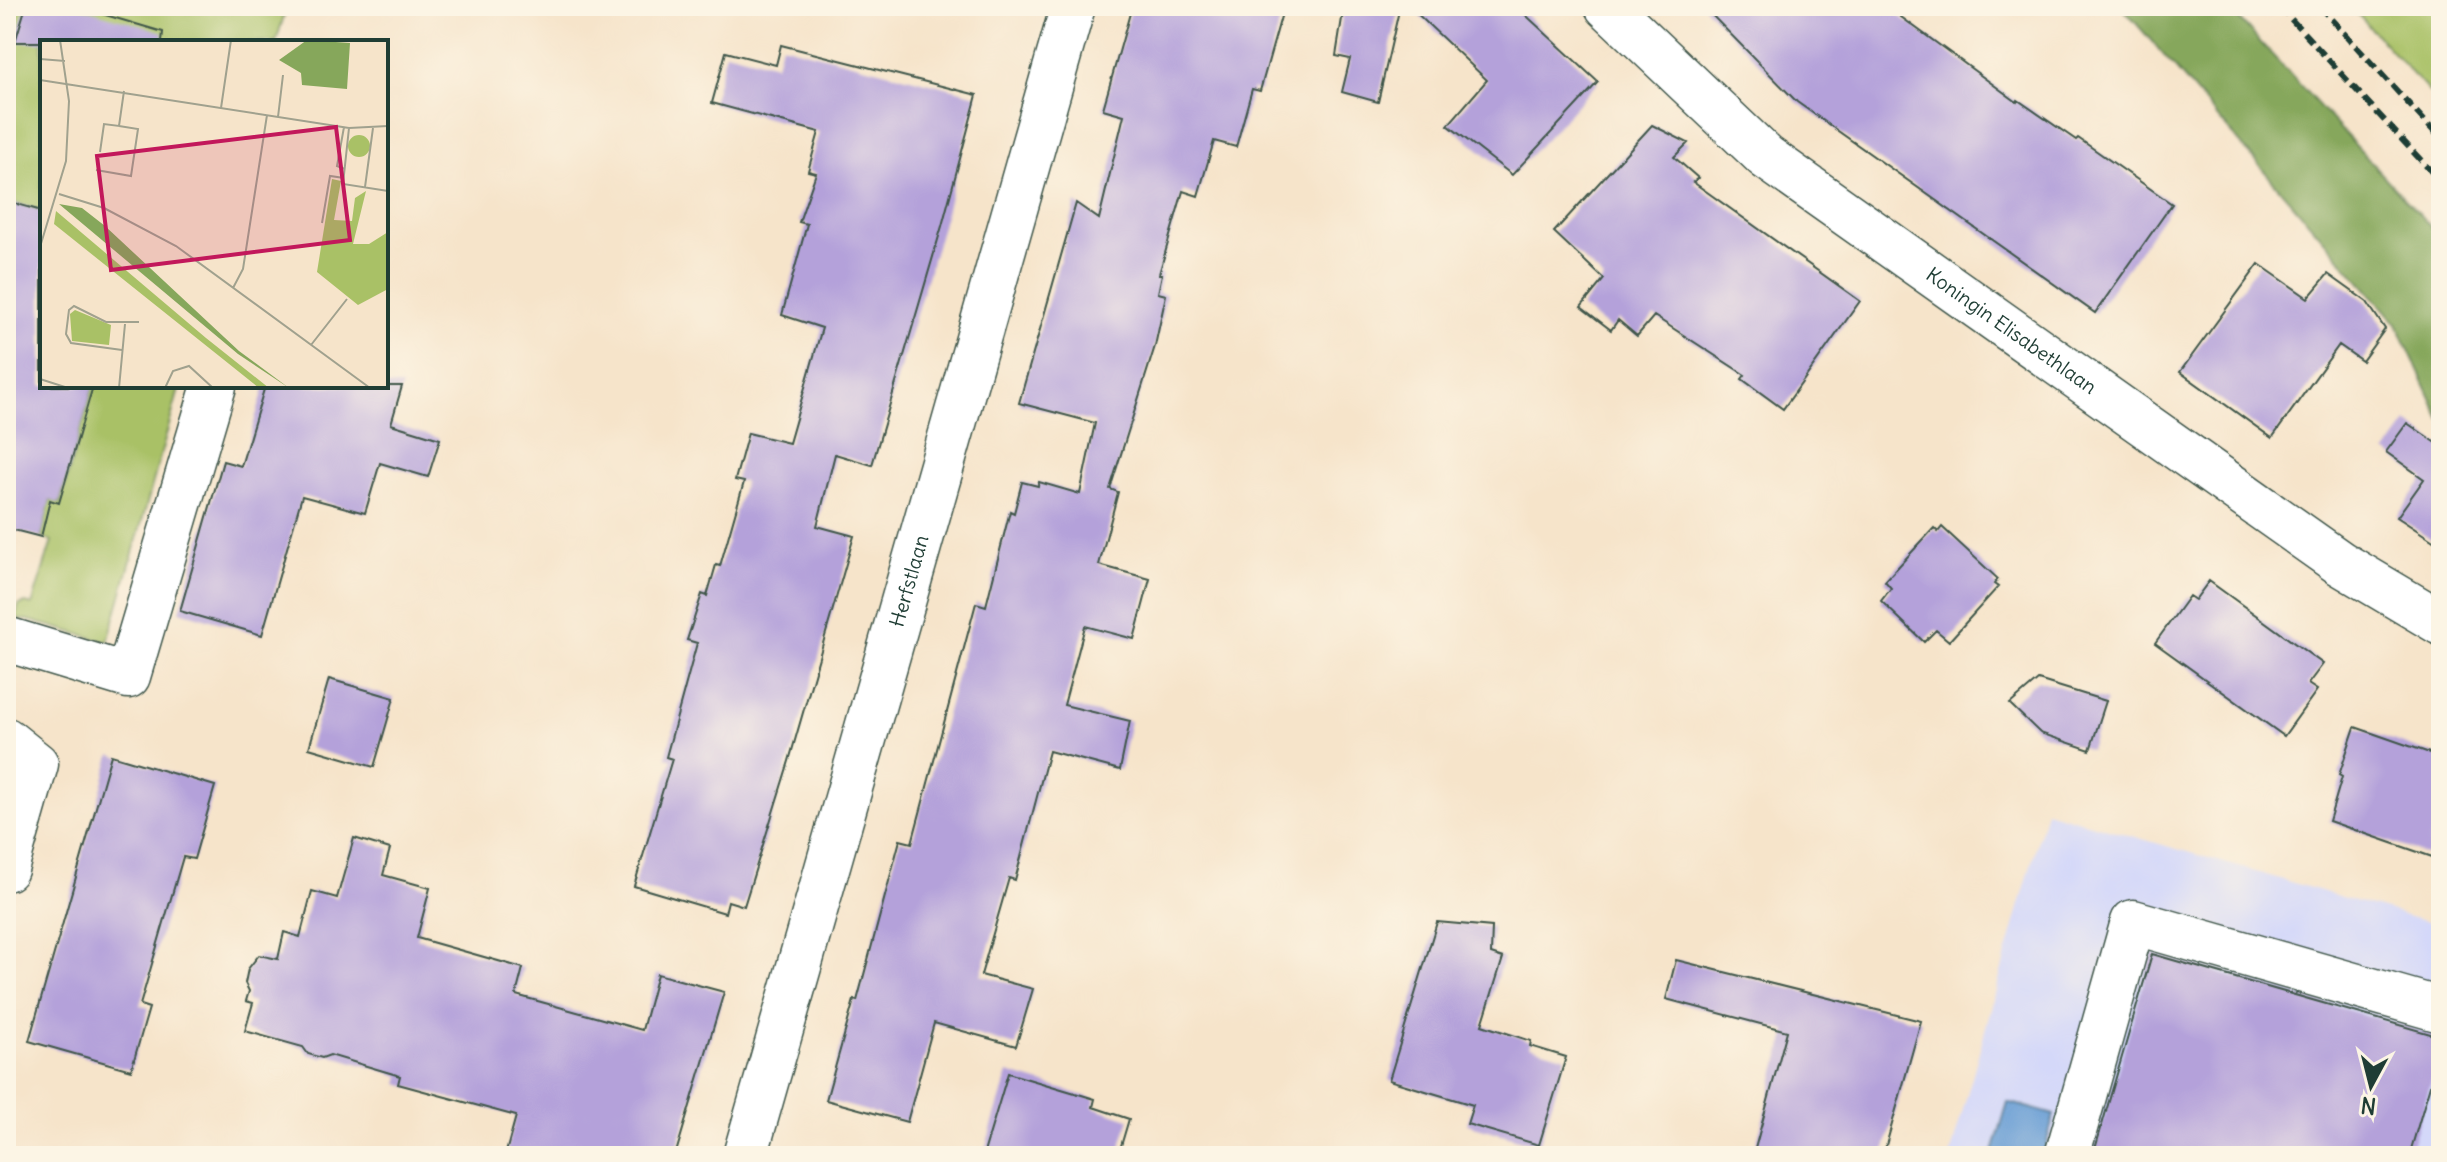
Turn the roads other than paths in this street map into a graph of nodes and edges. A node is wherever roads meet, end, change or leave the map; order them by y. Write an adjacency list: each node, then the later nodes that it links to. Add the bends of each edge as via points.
1 (1073, 6): 9 (street, Herfstlaan)
2 (1607, 6): 4 (street, Koningin Elisabethlaan, via 1766,157 2340,563)
3 (213, 388): 5 (street, via 128,676)
4 (2441, 623)
5 (6, 639)
6 (6, 740): 7 (street, via 36,764)
7 (6, 869)
8 (2441, 1010): 10 (street, via 2133,922)
9 (745, 1156)
10 (2067, 1156)

